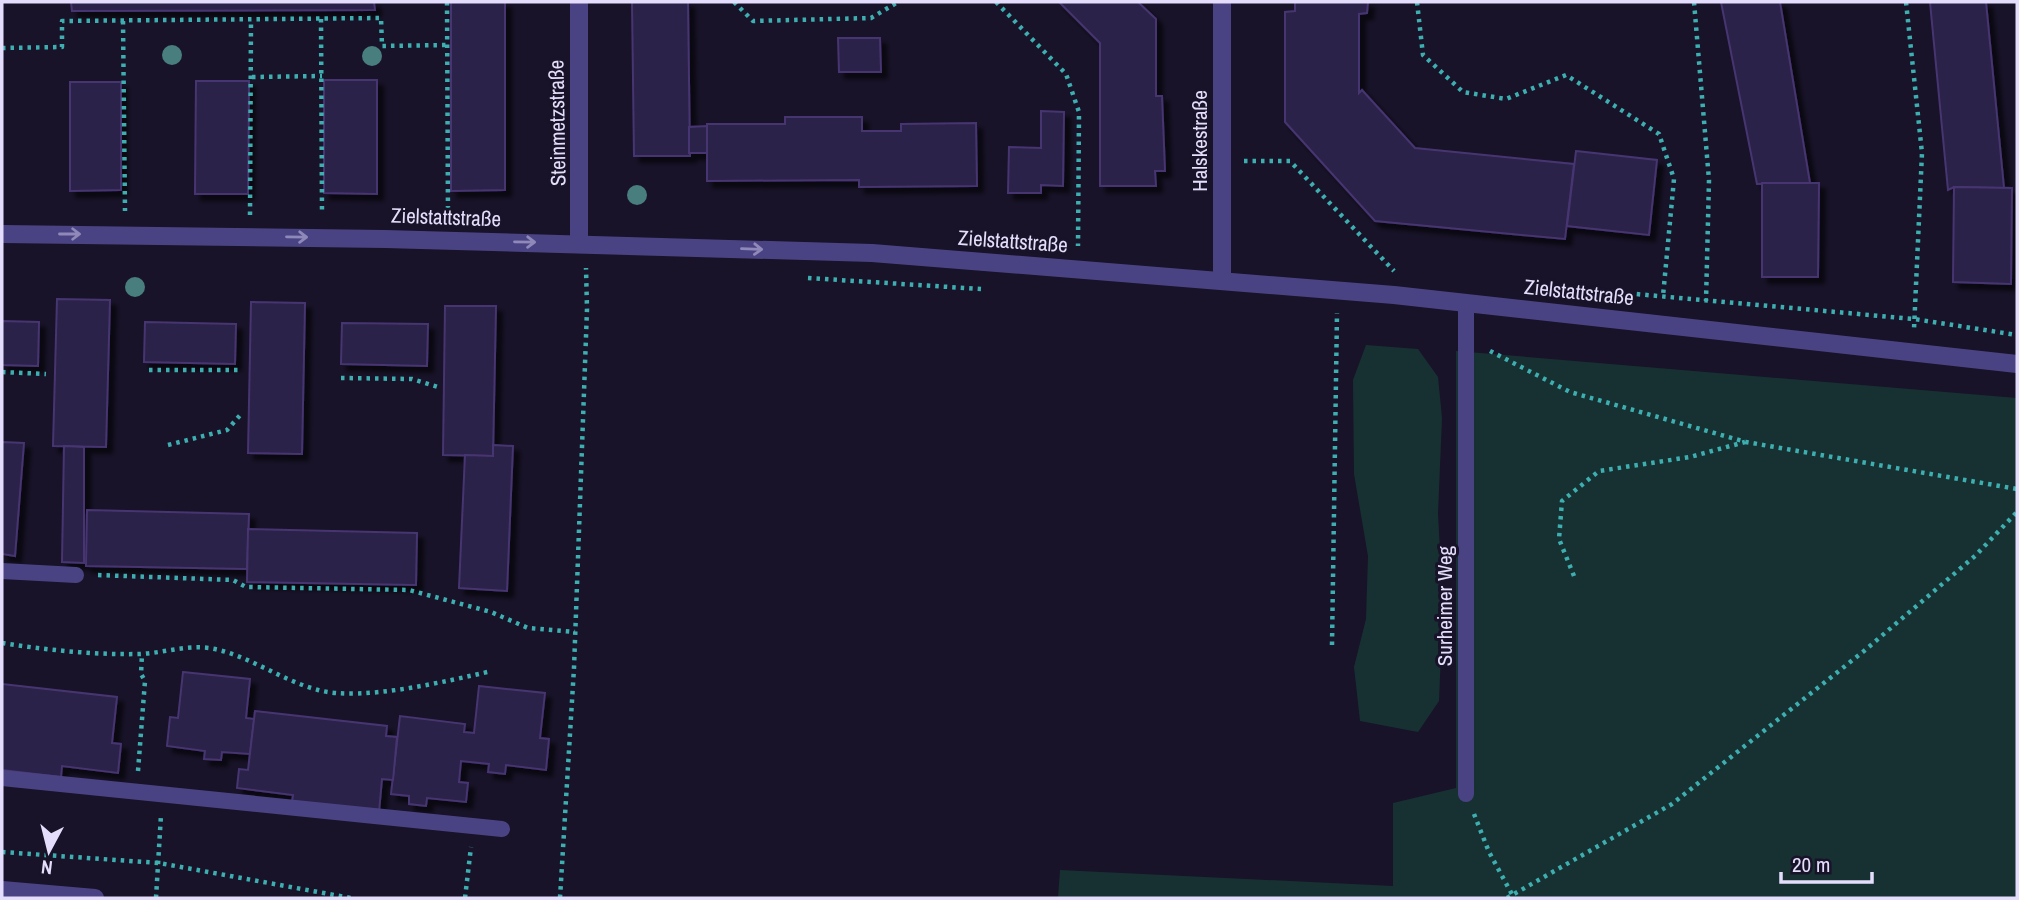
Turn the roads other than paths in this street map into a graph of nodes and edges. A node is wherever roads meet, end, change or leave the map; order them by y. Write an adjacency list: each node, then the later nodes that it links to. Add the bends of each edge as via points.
1 (579, 2): 4 (street, Steinmetzstraße)
2 (1222, 2): 5 (street, Halskestraße)
3 (2, 234): 4 (street, Zielstattstraße, one-way to 4)
4 (579, 243): 5 (street, Zielstattstraße, one-way to 5, via 873,253)
5 (1222, 280): 6 (street, Zielstattstraße)
6 (1466, 303): 7 (street, Zielstattstraße); 11 (lane, Surheimer Weg)
7 (2017, 364)
8 (2, 570): 9 (lane)
9 (76, 575)
10 (2, 778): 12 (lane)
11 (1466, 794)
12 (502, 828)
13 (2, 890): 14 (street)
14 (95, 898)

